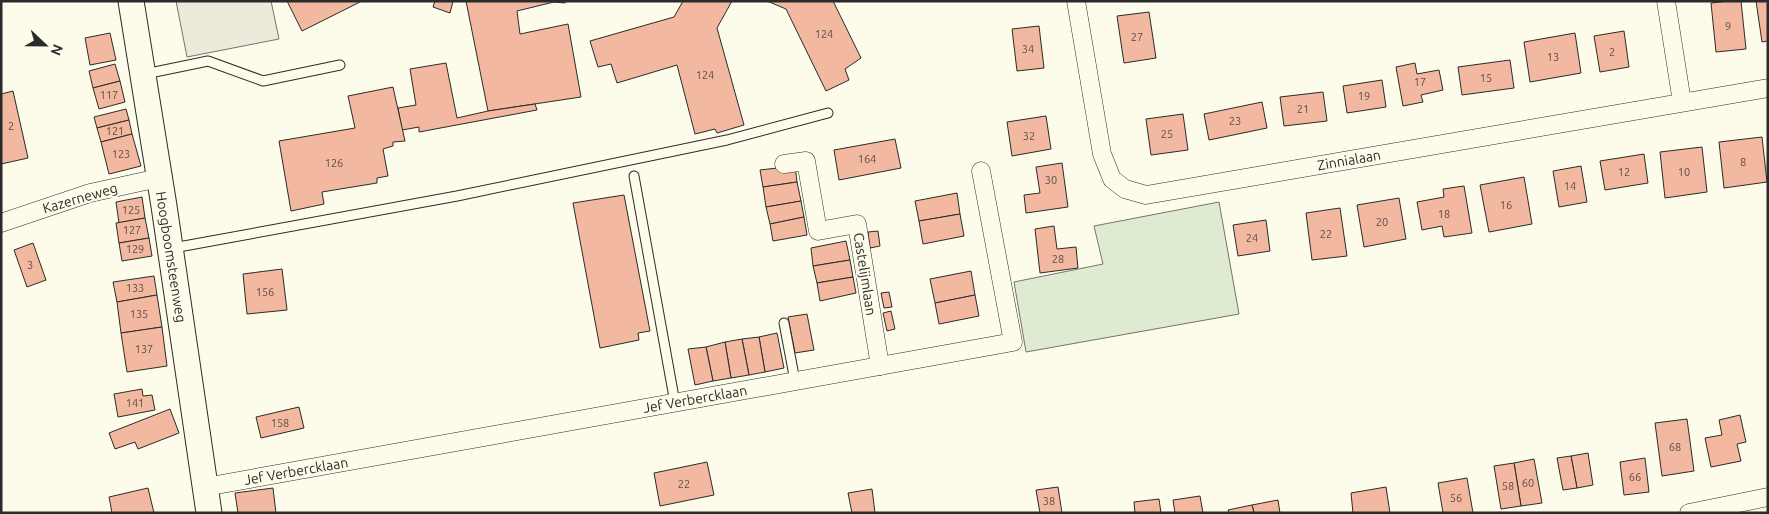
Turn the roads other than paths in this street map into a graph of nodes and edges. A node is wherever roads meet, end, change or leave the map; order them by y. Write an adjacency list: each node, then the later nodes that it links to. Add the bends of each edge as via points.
1 (131, 1): 5 (street, Hoogboomsteenweg)
2 (1076, 1): 7 (street, Zinnialaan, via 1102,154 1112,179 1125,189 1146,195)
3 (1666, 1): 7 (street)
4 (340, 65): 5 (lane, via 263,81 208,61)
5 (142, 74): 12 (street, Hoogboomsteenweg)
6 (1768, 88): 7 (street, Zinnialaan)
7 (1682, 102)
8 (828, 113): 14 (lane, via 727,140 457,196)
9 (784, 164): 16 (street, Castelijmlaan, via 806,161 818,231 857,224)
10 (981, 171): 16 (street, Jef Verbercklaan, via 1013,342)
11 (634, 176): 18 (lane)
12 (159, 178): 13 (street, Kazerneweg, via 90,193); 14 (street, Hoogboomsteenweg)
13 (1, 223)
14 (170, 249): 19 (street, Hoogboomsteenweg)
15 (784, 323): 17 (lane)
16 (880, 366): 17 (street, Jef Verbercklaan)
17 (795, 381): 18 (street, Jef Verbercklaan)
18 (675, 403): 19 (street, Jef Verbercklaan)
19 (205, 487): 21 (street, Hoogboomsteenweg)
20 (1768, 497): 22 (street)
21 (209, 513)
22 (1689, 513)

